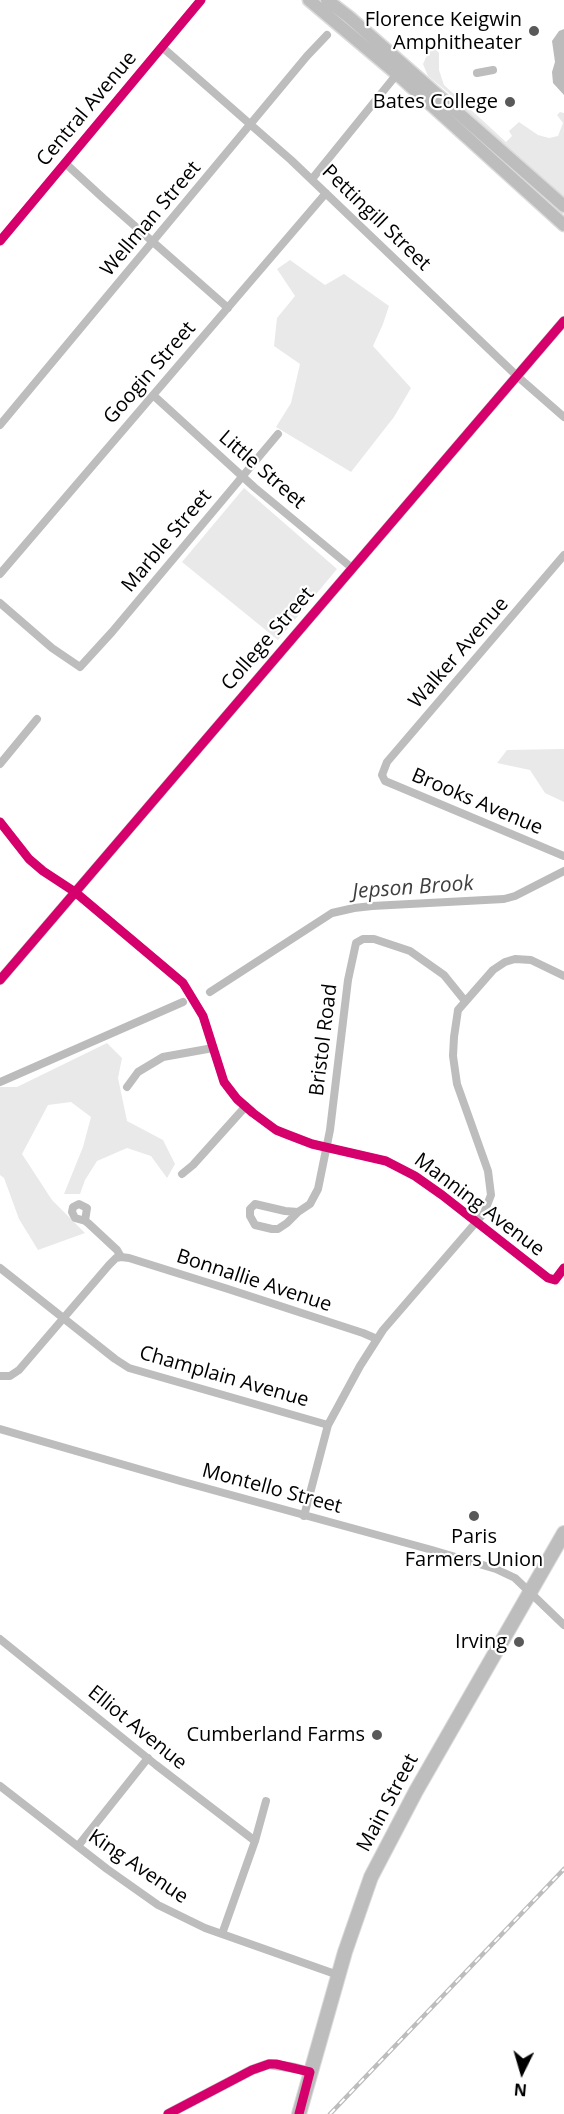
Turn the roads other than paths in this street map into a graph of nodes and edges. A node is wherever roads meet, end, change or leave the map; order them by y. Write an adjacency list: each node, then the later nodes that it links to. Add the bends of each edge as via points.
1 (201, 0): 5 (street, Central Avenue)
2 (309, 0): 8 (main road)
3 (327, 0): 13 (main road)
4 (327, 34): 9 (street, Wellman Street)
5 (162, 47): 9 (street, Pettingill Street); 10 (street, Central Avenue)
6 (493, 70): 7 (street)
7 (477, 73)
8 (397, 74): 11 (street); 14 (main road)
9 (251, 124): 11 (street, Pettingill Street); 16 (street, Wellman Street)
10 (65, 163): 15 (street, Central Avenue); 16 (street)
11 (312, 179): 12 (street, Pettingill Street)
12 (326, 193): 17 (street, Googin Street); 19 (street, Pettingill Street)
13 (564, 206)
14 (564, 225)
15 (0, 241)
16 (153, 242): 17 (street); 22 (street, Wellman Street)
17 (228, 308): 20 (street, Googin Street)
18 (564, 321): 19 (street, College Street)
19 (517, 376): 21 (street, Pettingill Street); 26 (street, College Street)
20 (153, 395): 24 (street, Little Street); 27 (street, Googin Street)
21 (564, 417)
22 (0, 425)
23 (278, 434): 24 (street, Marble Street)
24 (243, 477): 26 (street, Little Street); 28 (street, Marble Street, via 80,666 52,648)
25 (564, 555): 31 (street, Walker Avenue, via 387,762)
26 (352, 568): 34 (street, College Street)
27 (0, 574)
28 (0, 603)
29 (37, 719): 30 (street)
30 (0, 764)
31 (382, 774): 33 (street, Brooks Avenue, via 385,781)
32 (0, 822): 34 (street, Manning Avenue, via 29,859)
33 (564, 856)
34 (75, 892): 36 (street, College Street); 38 (street, Manning Avenue, via 183,983 203,1016)
35 (564, 976): 37 (street, via 536,961 515,959 496,967)
36 (0, 980)
37 (465, 1001): 41 (street, Bristol Road, via 444,975 410,951 374,939 360,940 354,947 348,980); 45 (street, via 456,1020 454,1070 491,1189 487,1207)
38 (213, 1048): 39 (street, via 163,1057 138,1072); 40 (street, Manning Avenue, via 224,1082)
39 (127, 1087)
40 (246, 1107): 41 (street, Manning Avenue, via 276,1130); 42 (street)
41 (327, 1147): 43 (street, Bristol Road, via 316,1194); 45 (street, Manning Avenue, via 393,1164)
42 (182, 1174)
43 (298, 1212): 43 (street, Bristol Road, via 255,1204 250,1216 255,1225 278,1229)
44 (82, 1220): 46 (street, via 73,1216 76,1204 86,1206 86,1221)
45 (476, 1222): 48 (street, Manning Avenue, via 553,1280); 50 (street)
46 (121, 1257): 49 (street, via 109,1265); 50 (street, Bonnallie Avenue)
47 (0, 1268): 49 (street, Champlain Avenue)
48 (564, 1268)
49 (63, 1318): 51 (street, via 19,1370 10,1376); 52 (street, Champlain Avenue, via 129,1368)
50 (377, 1339): 52 (street)
51 (0, 1376)
52 (328, 1425): 54 (street)
53 (0, 1429): 54 (street, Montello Street)
54 (304, 1516): 56 (street, Montello Street, via 496,1569)
55 (564, 1533): 56 (highway, Main Street)
56 (530, 1591): 57 (street, Montello Street); 65 (highway, Main Street, via 379,1861 356,1916)
57 (564, 1625)
58 (0, 1639): 59 (street, Elliot Avenue)
59 (148, 1758): 62 (street, Elliot Avenue); 63 (street)
60 (0, 1786): 63 (street, King Avenue)
61 (266, 1801): 62 (street)
62 (255, 1841): 64 (street)
63 (78, 1846): 64 (street, King Avenue, via 158,1905)
64 (222, 1934): 65 (street, King Avenue)
65 (338, 1975): 66 (highway, Main Street)
66 (310, 2072): 67 (street, via 269,2064); 68 (highway, Main Street)
67 (168, 2114)
68 (299, 2114)

